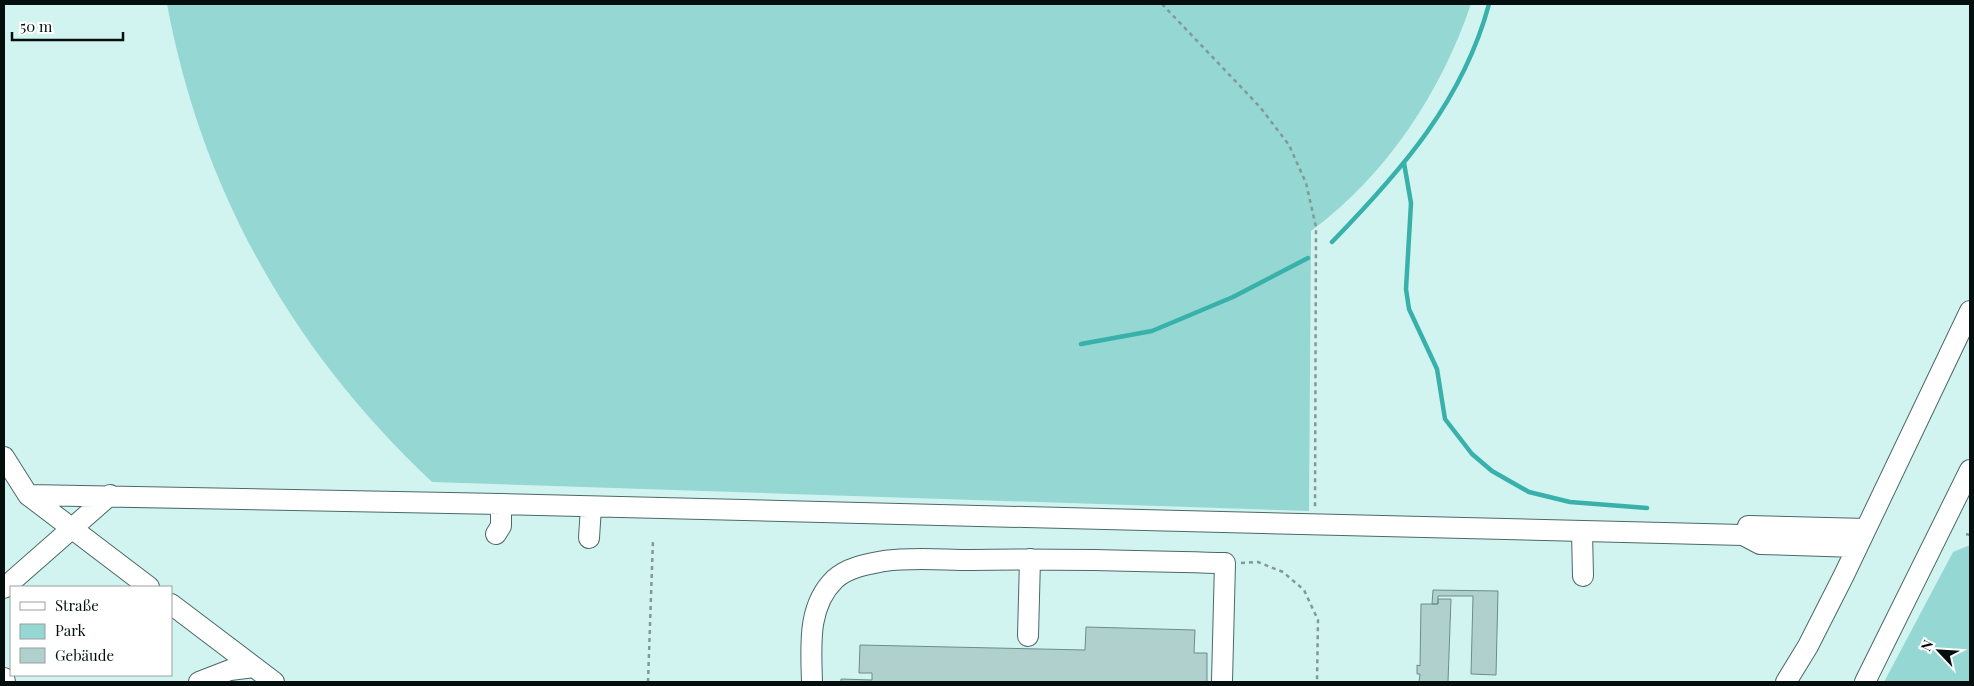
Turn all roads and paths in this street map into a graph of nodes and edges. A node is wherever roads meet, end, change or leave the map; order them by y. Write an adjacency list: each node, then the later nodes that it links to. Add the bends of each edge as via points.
1 (1162, 4): 9 (path, via 1260,107 1289,146 1306,183 1316,227)
2 (1970, 311): 12 (lane)
3 (4, 457): 5 (lane)
4 (1970, 470): 39 (lane)
5 (28, 495): 6 (lane); 11 (lane)
6 (110, 495): 7 (lane); 11 (lane)
7 (501, 504): 8 (lane); 14 (lane, via 501,526)
8 (591, 507): 9 (lane); 17 (lane)
9 (1315, 524): 13 (lane)
10 (1748, 526): 12 (lane)
11 (73, 529): 25 (lane); 26 (lane)
12 (1866, 529): 19 (lane)
13 (1582, 532): 20 (lane, via 1743,535 1760,544); 24 (lane)
14 (496, 534)
15 (1966, 534): 16 (path)
16 (1970, 535)
17 (590, 538)
18 (653, 540): 35 (path)
19 (1857, 547): 20 (lane); 23 (lane)
20 (1826, 548): 23 (lane)
21 (1030, 559): 22 (lane); 28 (lane); 36 (lane, via 886,561 855,567 836,578 822,596 814,614)
22 (1225, 563): 31 (lane); 37 (path, via 1258,562 1283,572 1304,590 1318,620)
23 (1844, 575): 38 (lane)
24 (1582, 576)
25 (148, 586)
26 (4, 588)
27 (172, 605): 29 (lane)
28 (1028, 636)
29 (254, 667): 33 (lane, via 230,670); 34 (lane)
30 (4, 678): 32 (lane)
31 (1222, 681)
32 (5, 682)
33 (199, 682)
34 (274, 682)
35 (648, 682)
36 (812, 682)
37 (1317, 682)
38 (1786, 682)
39 (1865, 682)

